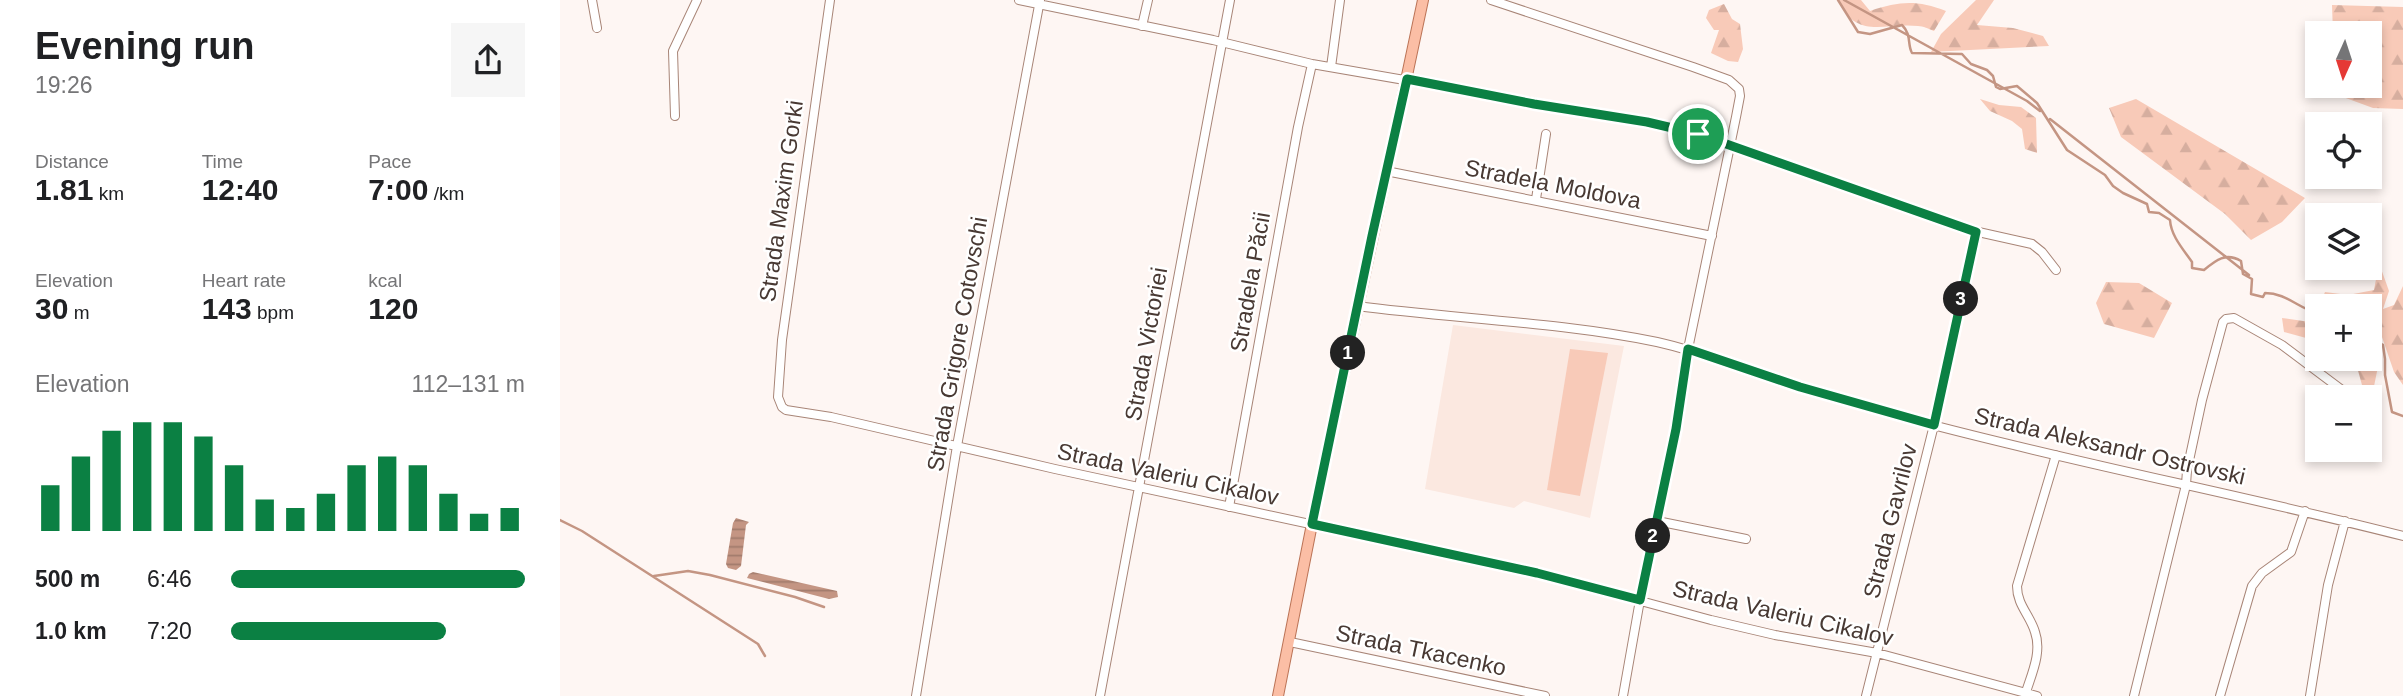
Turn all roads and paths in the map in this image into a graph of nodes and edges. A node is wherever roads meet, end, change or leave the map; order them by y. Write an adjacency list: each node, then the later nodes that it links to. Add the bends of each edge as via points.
1 (592, 0): 12 (street)
2 (697, 0): 17 (street, via 673,51)
3 (830, 0): 28 (street, Strada Maxim Gorki, via 785,312 778,397)
4 (1019, 0): 10 (street)
5 (1148, 0): 11 (street)
6 (1230, 0): 13 (street, Strada Victoriei)
7 (1340, 0): 15 (street)
8 (1423, 0): 16 (main road)
9 (1491, 0): 19 (street, via 1736,84 1740,96)
10 (1040, 2): 11 (street); 30 (street, Strada Grigore Cotovschi)
11 (1142, 26): 13 (street)
12 (597, 28)
13 (1222, 41): 14 (street); 33 (street, Strada Victoriei)
14 (1312, 64): 15 (street); 34 (street, Stradela Păcii)
15 (1331, 67): 16 (street)
16 (1407, 79): 19 (street, via 1647,122); 20 (main road)
17 (675, 116)
18 (1546, 134): 21 (street)
19 (1730, 146): 22 (street); 23 (street)
20 (1386, 171): 21 (street, Stradela Moldova); 25 (main road)
21 (1536, 199): 23 (street, Stradela Moldova)
22 (1976, 232): 24 (street, via 2032,244); 29 (street, Strada Gavrilov)
23 (1712, 236): 26 (street)
24 (2056, 270)
25 (1357, 306): 26 (street, Strada Aleksandr Ostrovski, via 1535,325); 38 (main road)
26 (1688, 349): 29 (street, Strada Aleksandr Ostrovski); 36 (street)
27 (2335, 385): 32 (street, via 2282,345 2234,318 2226,319 2202,400)
28 (782, 407): 30 (street, Strada Valeriu Cikalov)
29 (1934, 425): 31 (street, Strada Aleksandr Ostrovski); 43 (street, Strada Gavrilov)
30 (957, 446): 33 (street, Strada Valeriu Cikalov); 45 (street, Strada Grigore Cotovschi)
31 (2056, 455): 32 (street, Strada Aleksandr Ostrovski); 44 (street, via 2017,586 2038,645)
32 (2186, 485): 35 (street, Strada Aleksandr Ostrovski); 52 (street)
33 (1139, 487): 34 (street, Strada Valeriu Cikalov); 46 (street, Strada Victoriei)
34 (1229, 507): 38 (street, Strada Valeriu Cikalov)
35 (2305, 511): 37 (street, Strada Aleksandr Ostrovski); 53 (street, via 2291,552 2252,586)
36 (1657, 521): 40 (street); 41 (street)
37 (2345, 521): 39 (street, Strada Aleksandr Ostrovski); 54 (street, via 2328,585)
38 (1312, 524): 41 (street, Strada Valeriu Cikalov); 42 (main road)
39 (2403, 536)
40 (1746, 539)
41 (1640, 600): 43 (street, Strada Valeriu Cikalov, via 1775,635); 49 (street)
42 (1290, 642): 47 (main road); 48 (street, Strada Tkacenko)
43 (1877, 653): 44 (street, Strada Valeriu Cikalov); 50 (street, Strada Gavrilov)
44 (2026, 692): 51 (street, Strada Valeriu Cikalov)
45 (916, 696)
46 (1100, 696)
47 (1278, 696)
48 (1545, 696)
49 (1623, 696)
50 (1866, 696)
51 (2037, 696)
52 (2134, 696)
53 (2220, 696)
54 (2310, 696)

